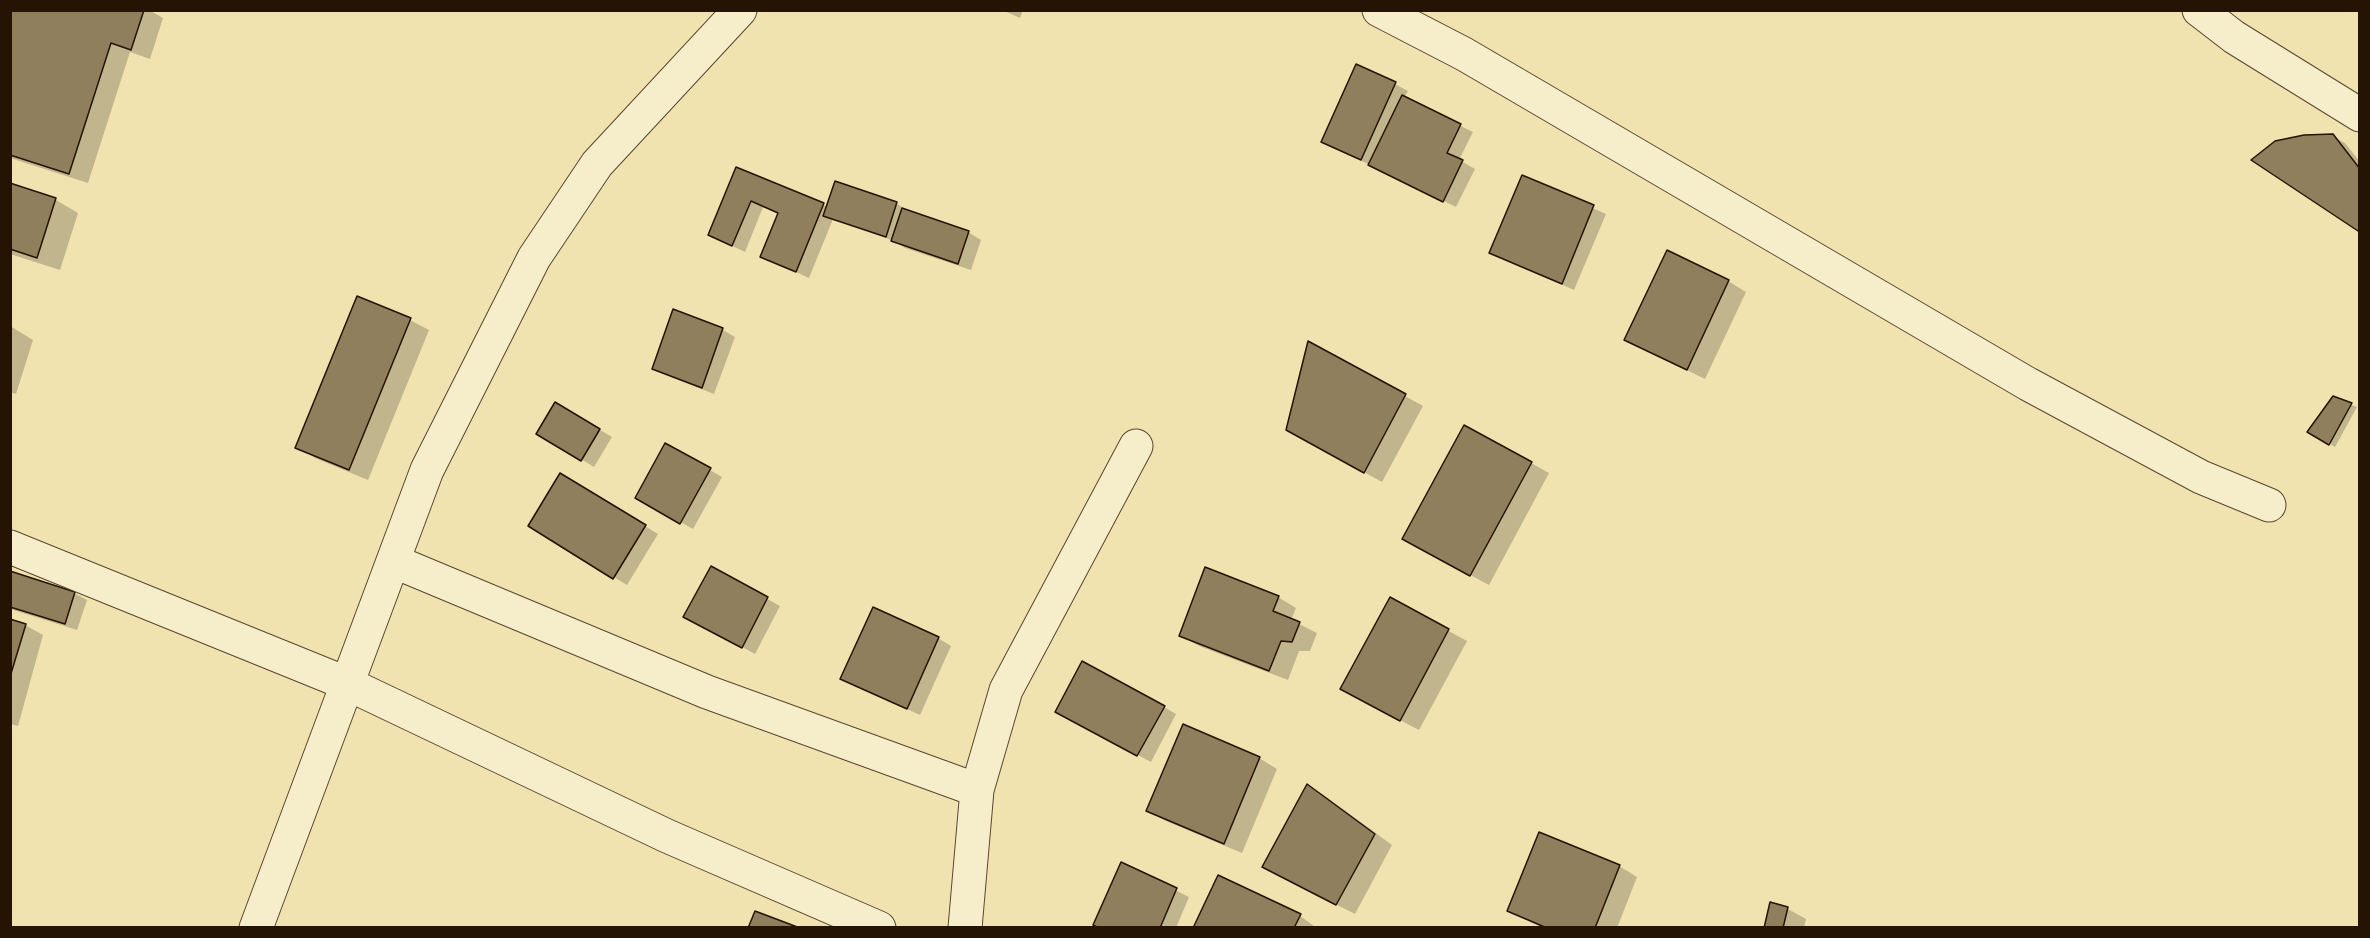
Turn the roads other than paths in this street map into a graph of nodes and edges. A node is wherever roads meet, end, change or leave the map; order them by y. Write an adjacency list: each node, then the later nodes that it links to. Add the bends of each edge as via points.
1 (740, 10): 8 (street, via 597,164 534,258 427,470)
2 (1379, 10): 6 (street, via 1464,54 2028,384 2201,477)
3 (2199, 10): 4 (street, via 2234,37)
4 (2360, 115)
5 (1136, 447): 10 (street, via 1006,690)
6 (2269, 506)
7 (10, 547): 9 (street)
8 (393, 561): 9 (street); 10 (street, via 707,692)
9 (348, 684): 11 (street); 12 (street, via 667,836)
10 (977, 790): 13 (street)
11 (256, 927)
12 (879, 927)
13 (965, 927)

